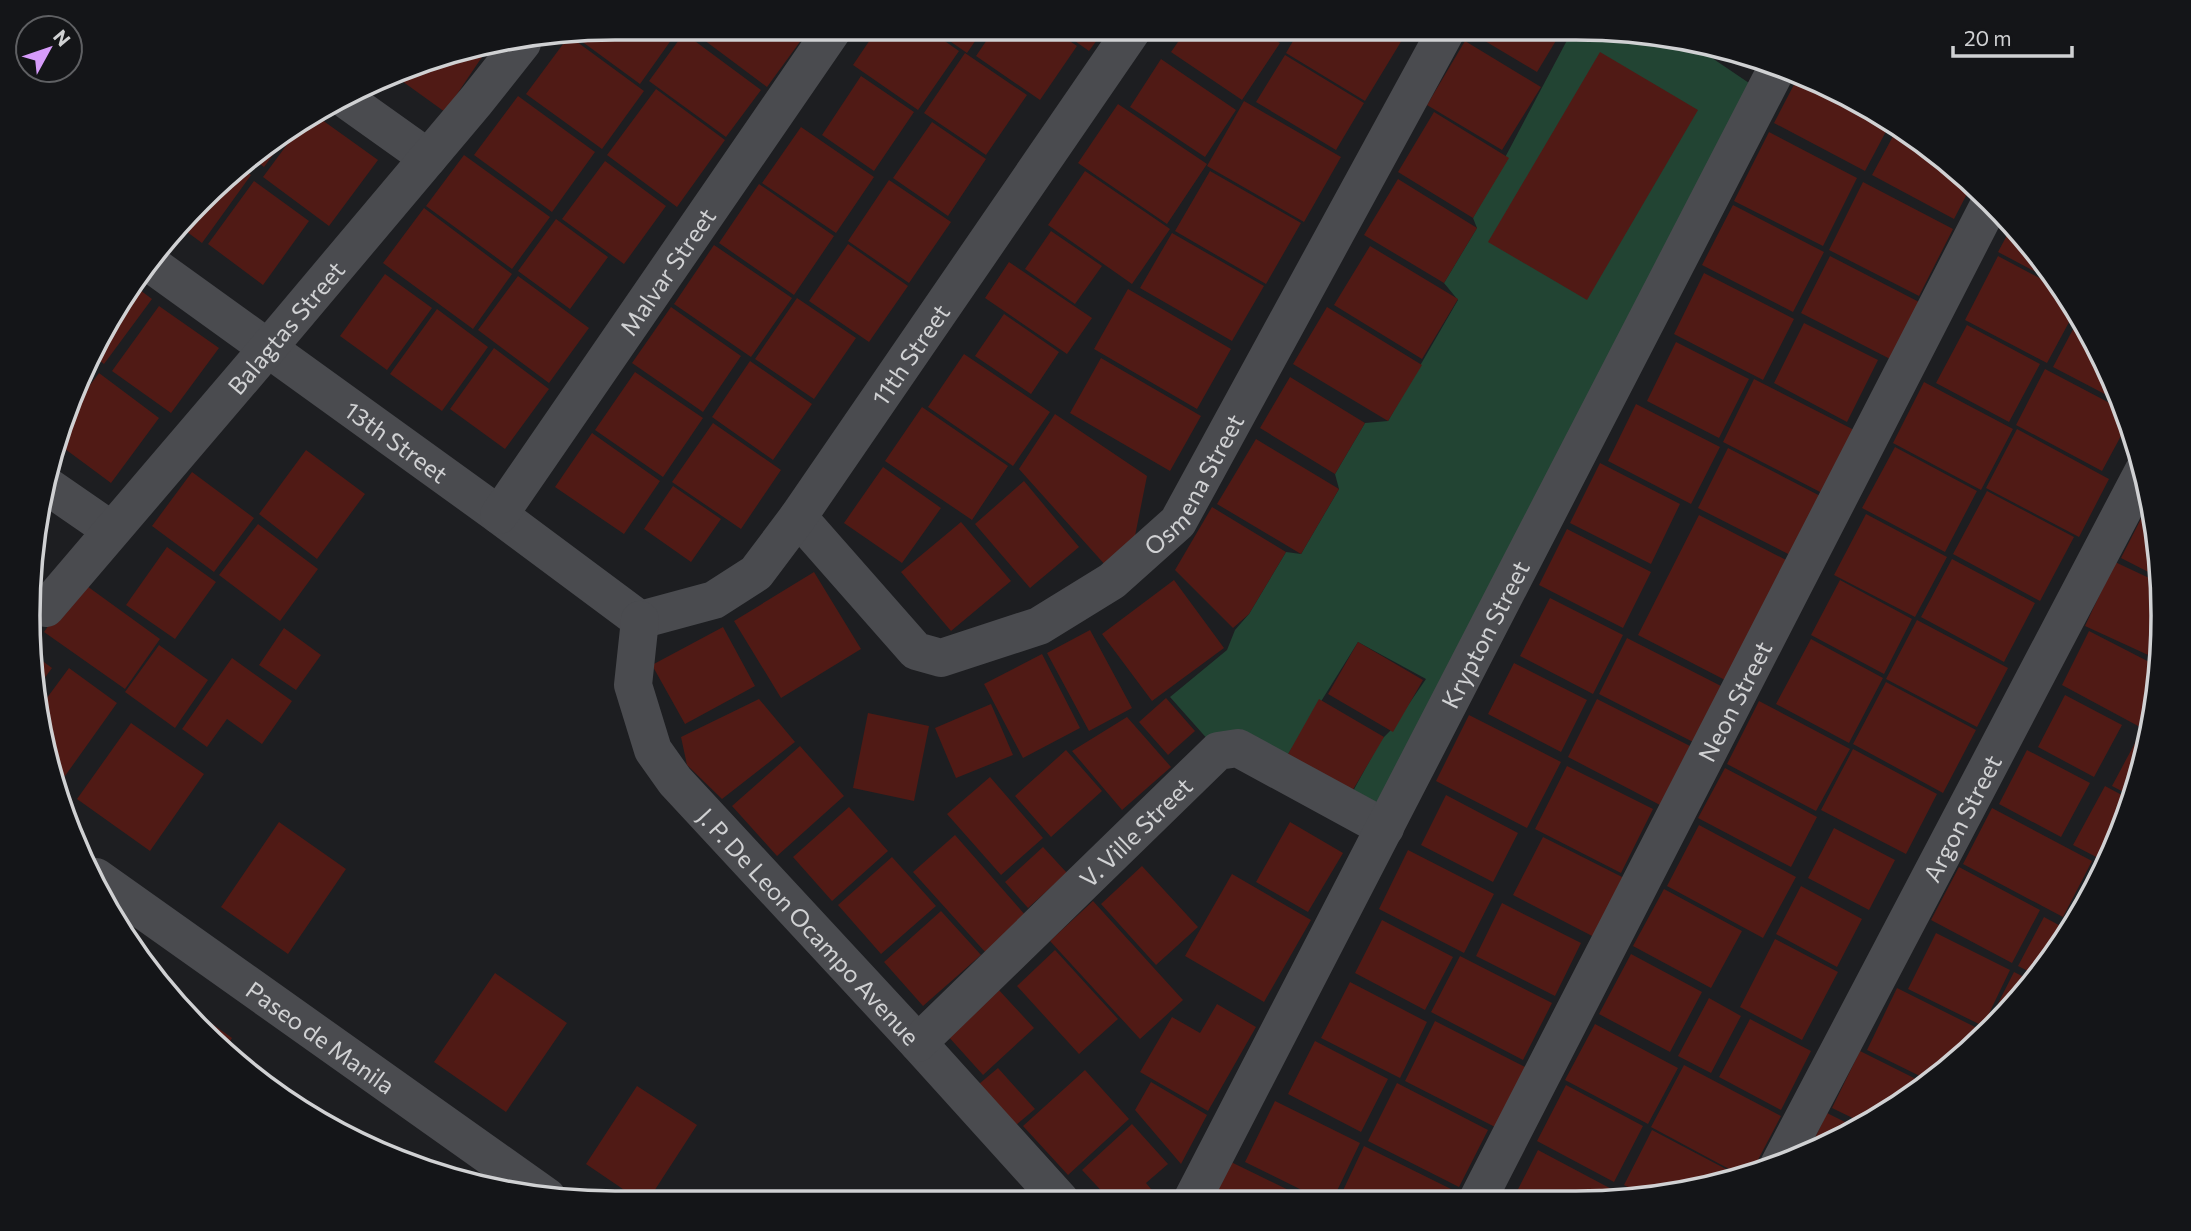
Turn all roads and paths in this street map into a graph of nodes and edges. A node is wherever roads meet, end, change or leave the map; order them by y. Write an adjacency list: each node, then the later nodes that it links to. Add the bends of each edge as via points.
1 (826, 40): 13 (street, Malvar Street)
2 (1125, 40): 14 (street, 11th Street)
3 (1441, 40): 14 (street, Osmena Street, via 1178,522 1112,582 1039,626 941,658 916,651)
4 (517, 49): 7 (street, Balagtas Street)
5 (1773, 76): 18 (street, Krypton Street)
6 (353, 104): 7 (street)
7 (428, 158): 10 (street, Balagtas Street)
8 (1985, 212): 25 (street, Neon Street)
9 (156, 269): 10 (street, 13th Street)
10 (268, 348): 13 (street, 13th Street); 15 (street, Balagtas Street)
11 (2136, 486): 21 (street, Argon Street)
12 (54, 491): 15 (street)
13 (499, 515): 17 (street, 13th Street)
14 (798, 517): 17 (street, 11th Street, via 756,573 714,600)
15 (111, 530): 16 (street, Balagtas Street)
16 (46, 608)
17 (640, 620): 20 (street, J. P. De Leon Ocampo Avenue, via 633,685 653,750 675,781)
18 (1385, 828): 20 (street, V. Ville Street, via 1238,748 1218,751); 24 (street, Krypton Street)
19 (108, 886): 22 (street, Paseo de Manila)
20 (918, 1043): 23 (street, J. P. De Leon Ocampo Avenue)
21 (1787, 1150)
22 (529, 1184)
23 (1052, 1191)
24 (1197, 1191)
25 (1482, 1191)

